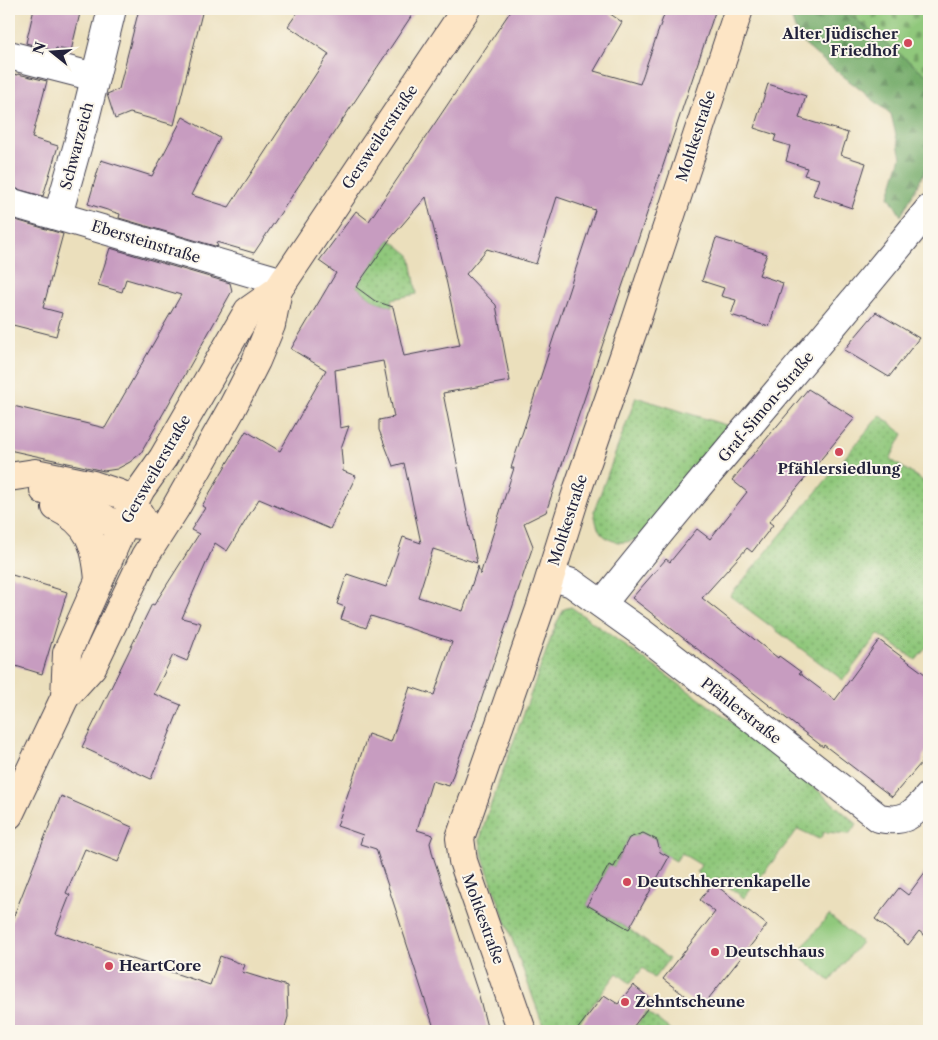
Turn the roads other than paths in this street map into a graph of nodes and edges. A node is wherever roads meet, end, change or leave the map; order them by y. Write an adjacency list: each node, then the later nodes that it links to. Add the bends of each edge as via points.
1 (112, 9): 5 (street, Schwarzeich)
2 (466, 9): 9 (main road, Gersweilerstraße)
3 (739, 9): 14 (main road, Moltkestraße)
4 (9, 55): 5 (street)
5 (95, 77): 8 (street, Schwarzeich)
6 (9, 202): 8 (street, Ebersteinstraße)
7 (929, 209): 16 (street, Graf-Simon-Straße)
8 (58, 215): 9 (street, Ebersteinstraße)
9 (280, 286): 11 (main road, Gersweilerstraße, via 272,325 256,361); 12 (main road, Gersweilerstraße, via 248,311 163,458 141,489)
10 (9, 480): 12 (main road, via 35,472 93,485 120,494); 15 (main road, via 28,496 69,513 81,524 90,537)
11 (175, 509): 12 (main road); 13 (main road, Gersweilerstraße)
12 (134, 518): 13 (main road); 15 (main road, Gersweilerstraße)
13 (145, 556): 17 (main road, Gersweilerstraße, via 92,667)
14 (550, 576): 16 (street, Pfählerstraße, via 572,583); 20 (main road, Moltkestraße, via 460,838 463,862)
15 (99, 580): 17 (main road, Gersweilerstraße, via 67,653)
16 (602, 604): 18 (street, Pfählerstraße, via 879,818 908,818)
17 (65, 697): 19 (main road, Gersweilerstraße)
18 (929, 796)
19 (9, 815)
20 (522, 1031)

